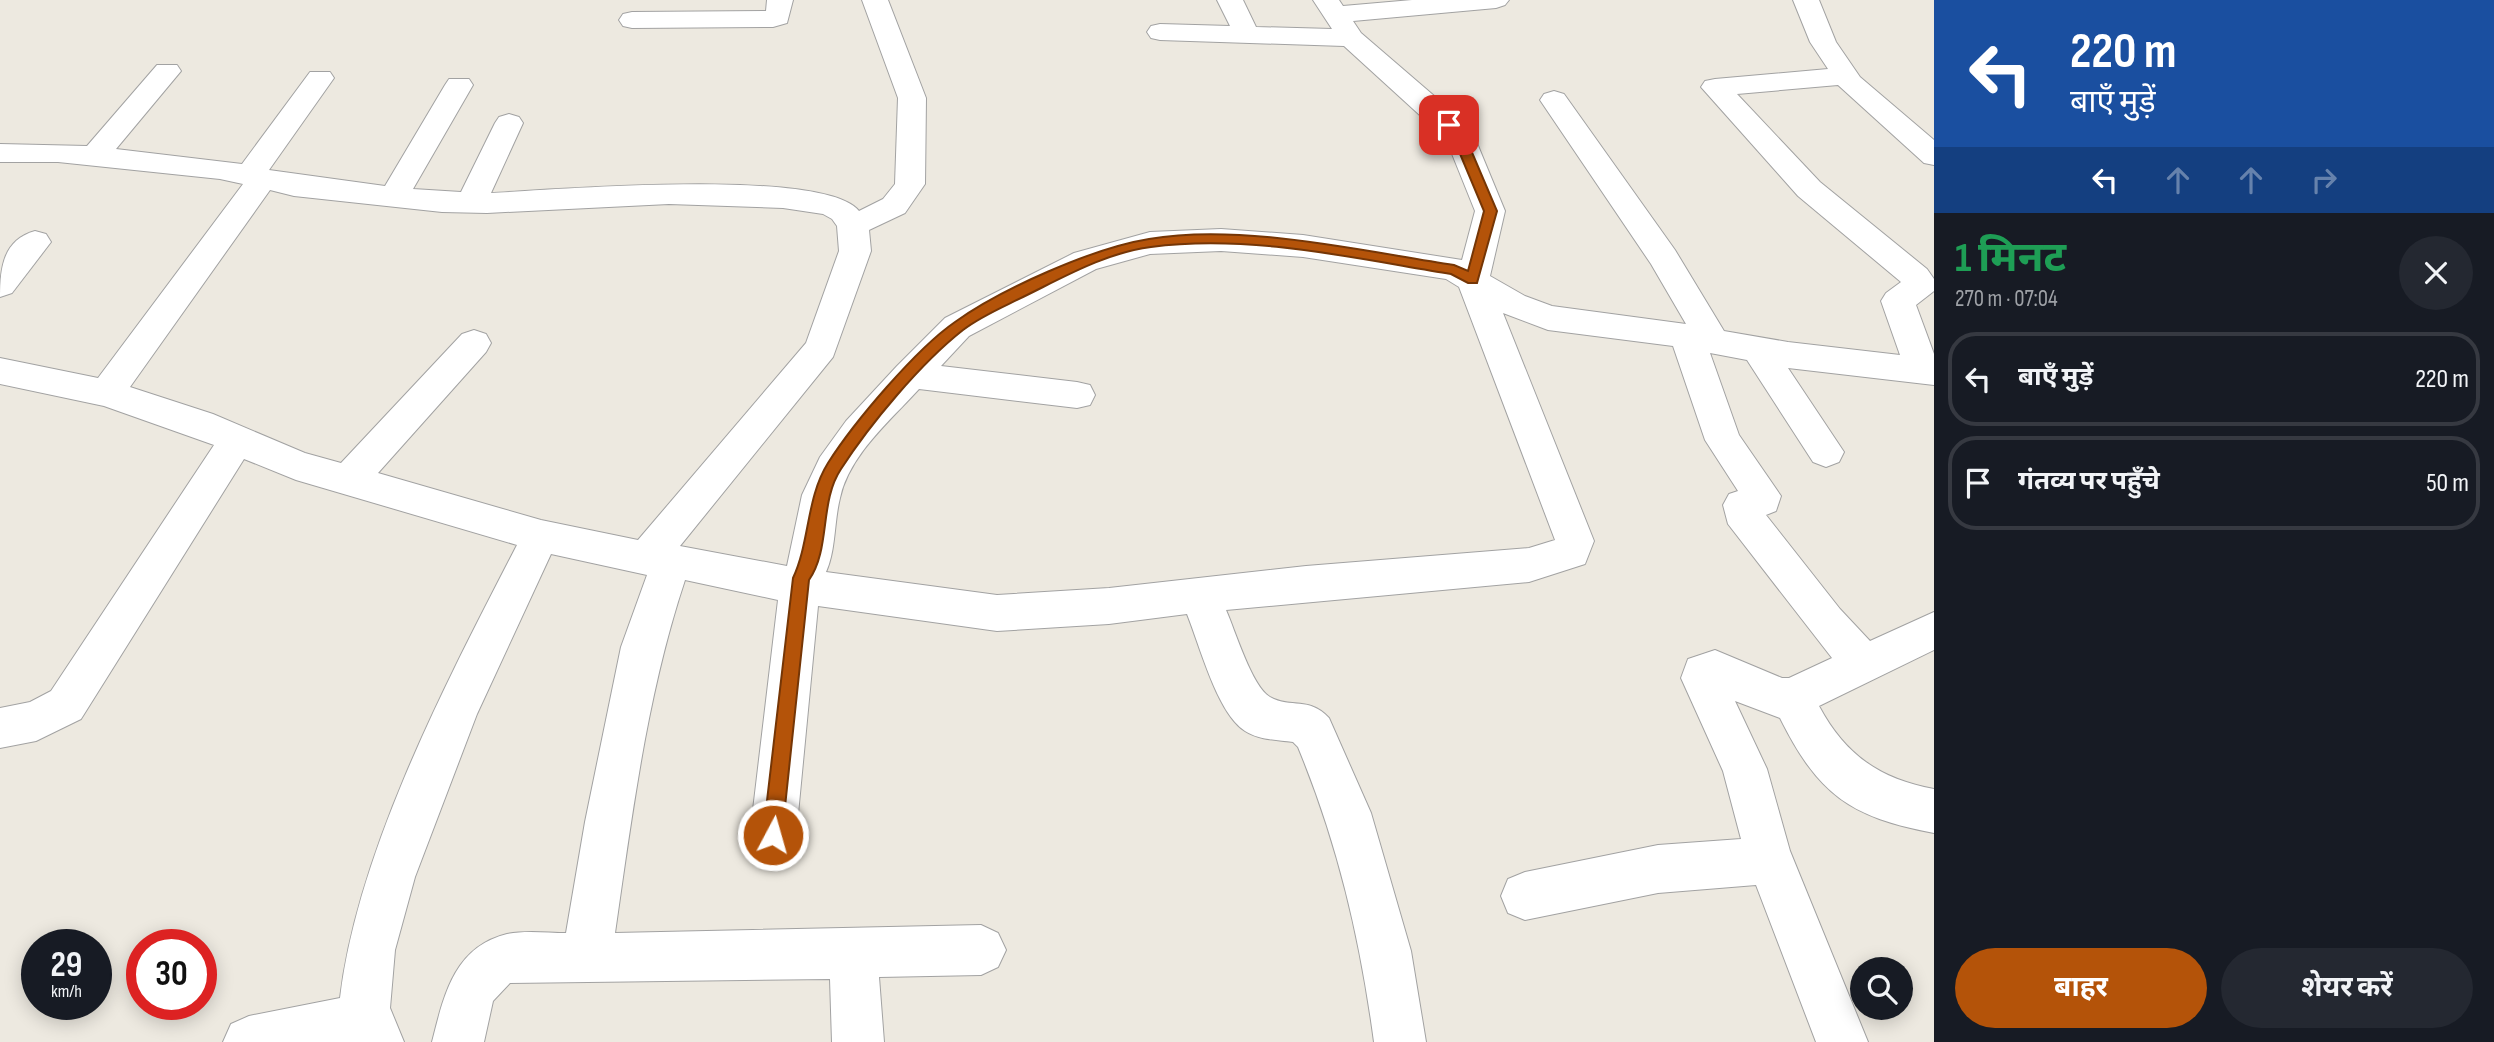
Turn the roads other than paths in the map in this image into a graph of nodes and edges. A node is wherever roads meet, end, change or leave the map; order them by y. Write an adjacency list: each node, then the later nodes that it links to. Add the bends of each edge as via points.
1 (780, 0): 8 (street, via 778,17 772,19)
2 (875, 0): 24 (street, via 912,99 910,184 895,208)
3 (1230, 0): 10 (street)
4 (1496, 0): 6 (street)
5 (1806, 0): 13 (street, via 1823,42)
6 (1452, 2): 7 (street)
7 (1330, 7): 11 (street)
8 (632, 20)
9 (1160, 32): 10 (street)
10 (1247, 35): 11 (street)
11 (1351, 38): 26 (street, via 1459,136 1490,211)
12 (167, 71): 19 (street)
13 (1846, 76): 20 (street); 31 (street, via 1715,87 1809,189 1916,277 1919,289 1898,301)
14 (320, 78): 21 (street)
15 (459, 85): 22 (street)
16 (1554, 100): 28 (street, via 1657,248)
17 (509, 123): 23 (street)
18 (0, 153): 19 (street)
19 (95, 156): 21 (street)
20 (1934, 156)
21 (256, 177): 22 (street, via 294,186); 34 (street)
22 (394, 196): 23 (street)
23 (471, 203): 24 (street, via 634,194 783,198 830,205 844,212)
24 (853, 225): 40 (street, via 855,251 821,348)
25 (35, 242): 27 (street)
26 (1473, 279): 28 (street, via 1513,304 1548,318); 32 (street, via 1454,270 1303,246 1221,240 1150,243 1085,261 976,314); 42 (street, via 1575,541 1571,552 1529,565)
27 (0, 285)
28 (1700, 339): 30 (street); 44 (street, via 1723,440 1763,500 1742,505 1742,513)
29 (474, 343): 38 (street)
30 (1758, 350): 31 (street); 37 (street)
31 (1928, 371)
32 (909, 375): 35 (street); 41 (street, via 859,430 833,468 821,495 808,568)
33 (3, 377): 34 (street)
34 (106, 393): 36 (street)
35 (1077, 396)
36 (237, 440): 38 (street); 46 (street, via 66,705 43,719)
37 (1826, 452)
38 (348, 481): 39 (street)
39 (541, 536): 40 (street); 54 (street, via 465,691 378,912 365,978)
40 (659, 560): 41 (street, via 775,583); 53 (street)
41 (801, 582): 42 (street, via 997,612 1109,607); 48 (street)
42 (1200, 596): 58 (street, via 1244,702 1261,718 1305,723 1314,733 1348,813 1387,951)
43 (1934, 630): 44 (street)
44 (1864, 664): 45 (street)
45 (1792, 698): 47 (street, via 1835,768 1895,803); 49 (street, via 1766,694 1715,669 1703,673 1745,769)
46 (0, 728)
47 (1934, 811)
48 (773, 835)
49 (1770, 860): 50 (street, via 1658,869); 59 (street)
50 (1525, 896)
51 (981, 950): 52 (street)
52 (853, 954): 53 (street); 57 (street)
53 (587, 957): 56 (street, via 508,958 491,963 471,990)
54 (371, 1031): 55 (street)
55 (249, 1042)
56 (458, 1042)
57 (858, 1042)
58 (1400, 1042)
59 (1843, 1042)

